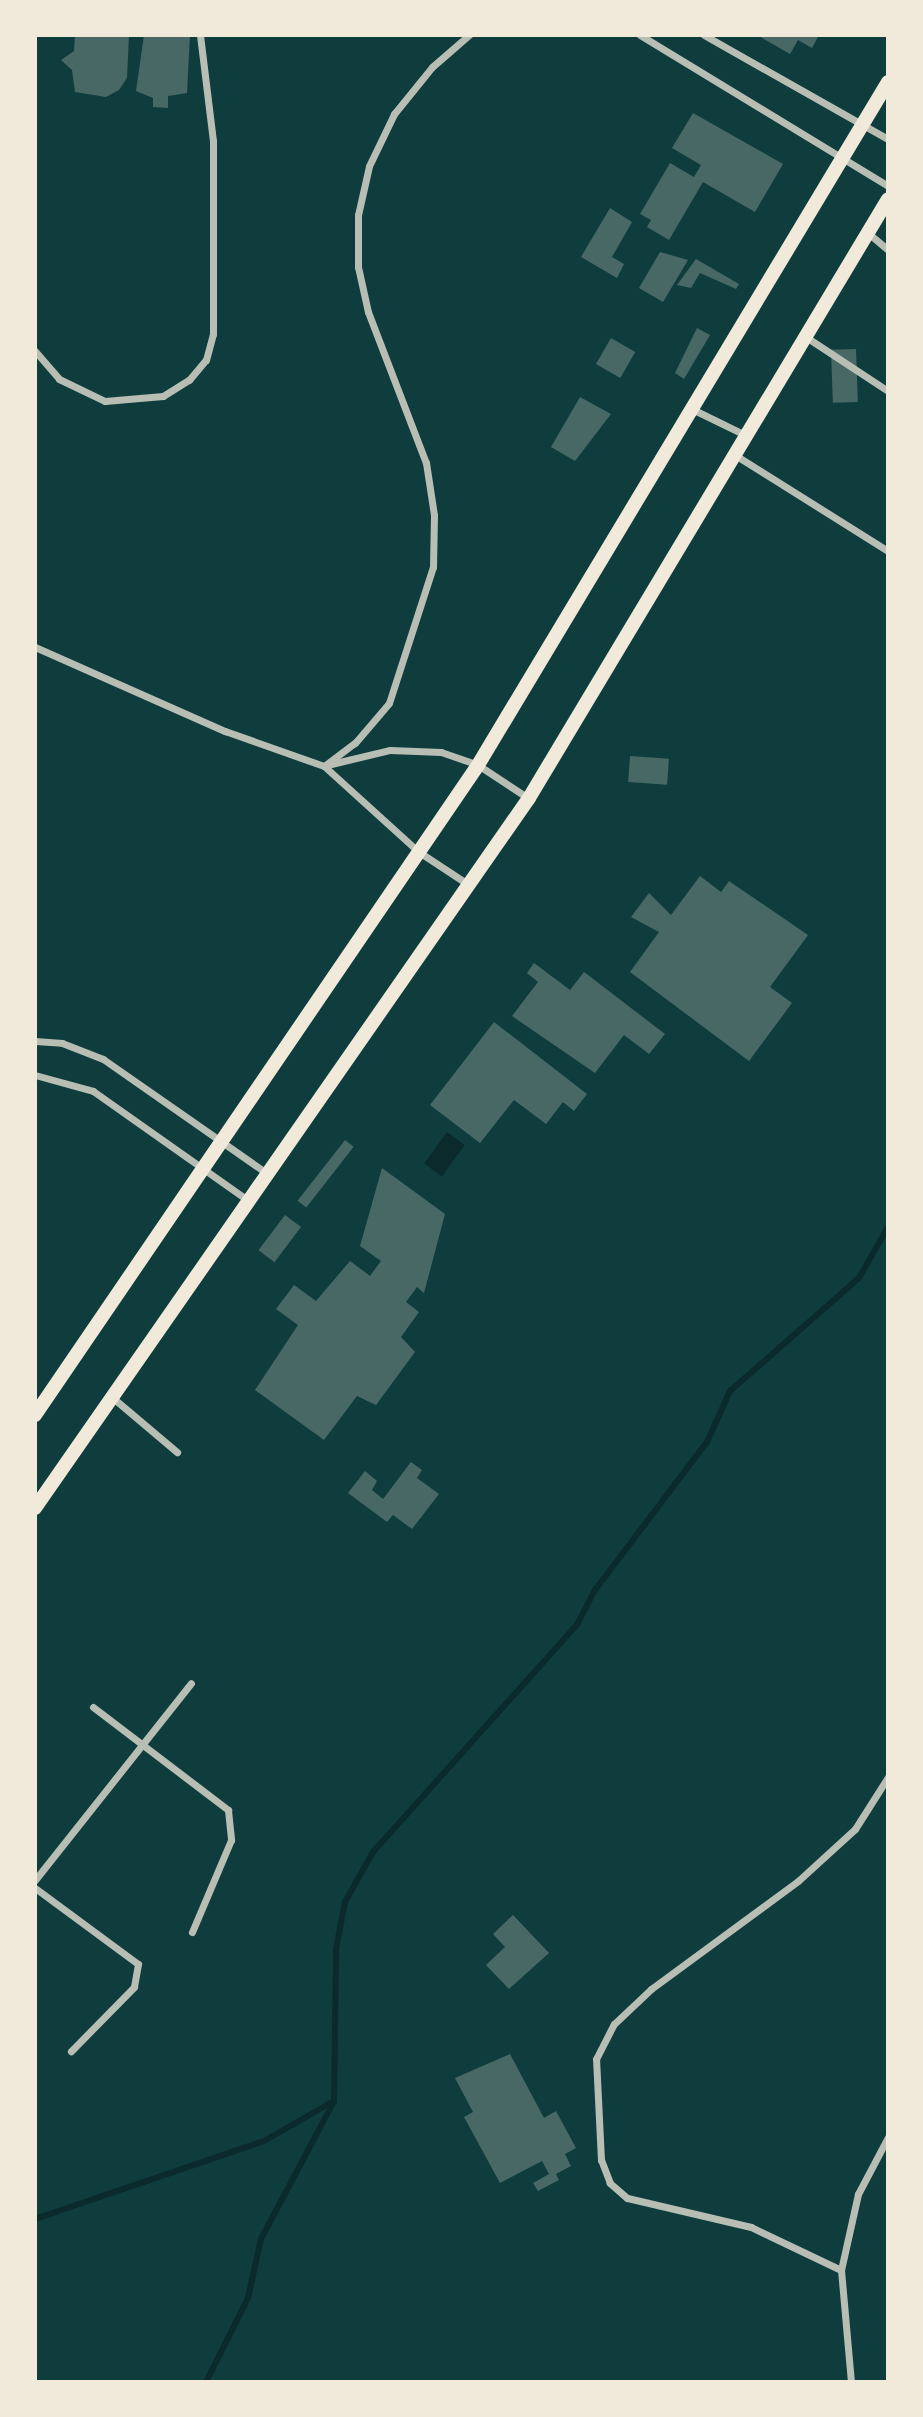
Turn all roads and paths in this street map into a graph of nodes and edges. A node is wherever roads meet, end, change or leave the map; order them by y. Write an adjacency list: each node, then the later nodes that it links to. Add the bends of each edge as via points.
1 (200, 35): 14 (street, via 213,141 214,315 206,360 189,380 163,396 105,401 60,379)
2 (468, 35): 22 (street, via 432,66 394,114 369,166 358,215 358,267 368,312 426,463 434,515 433,568 389,703 355,743)
3 (640, 35): 8 (street)
4 (704, 35): 6 (street)
5 (888, 82): 6 (main road)
6 (861, 127): 7 (street); 8 (main road)
7 (888, 139)
8 (841, 162): 9 (street); 16 (main road)
9 (888, 186)
10 (888, 199): 11 (main road)
11 (868, 233): 12 (street); 13 (main road)
12 (888, 250)
13 (805, 337): 15 (street); 17 (main road)
14 (35, 351)
15 (888, 391)
16 (689, 408): 17 (street); 21 (main road)
17 (745, 435): 18 (main road)
18 (733, 455): 19 (street); 23 (main road)
19 (888, 551)
20 (35, 647): 22 (street, via 225,731)
21 (478, 765): 22 (street, via 406,749); 23 (street); 24 (main road)
22 (324, 766): 24 (street)
23 (529, 798): 25 (main road)
24 (419, 852): 25 (street); 28 (main road)
25 (470, 885): 30 (main road)
26 (35, 1041): 28 (street, via 62,1043 103,1059)
27 (35, 1075): 29 (street, via 93,1091)
28 (224, 1144): 29 (main road); 30 (street)
29 (207, 1171): 31 (street); 33 (main road)
30 (270, 1176): 31 (main road)
31 (251, 1202): 32 (main road)
32 (113, 1398): 34 (street); 35 (main road)
33 (35, 1415)
34 (177, 1452)
35 (35, 1508)
36 (191, 1683): 38 (street)
37 (93, 1707): 38 (street)
38 (143, 1744): 41 (street); 44 (street, via 218,1799 233,1825)
39 (888, 1777): 47 (street, via 855,1829 798,1881 651,1989 614,2024 596,2059 601,2160 610,2183 627,2198 751,2227)
40 (35, 1864): 41 (street)
41 (43, 1870): 42 (street)
42 (35, 1880)
43 (35, 1888): 45 (street, via 138,1965 134,1987)
44 (192, 1932)
45 (71, 2051)
46 (888, 2137): 47 (street, via 859,2194)
47 (841, 2270): 48 (street)
48 (851, 2382)

